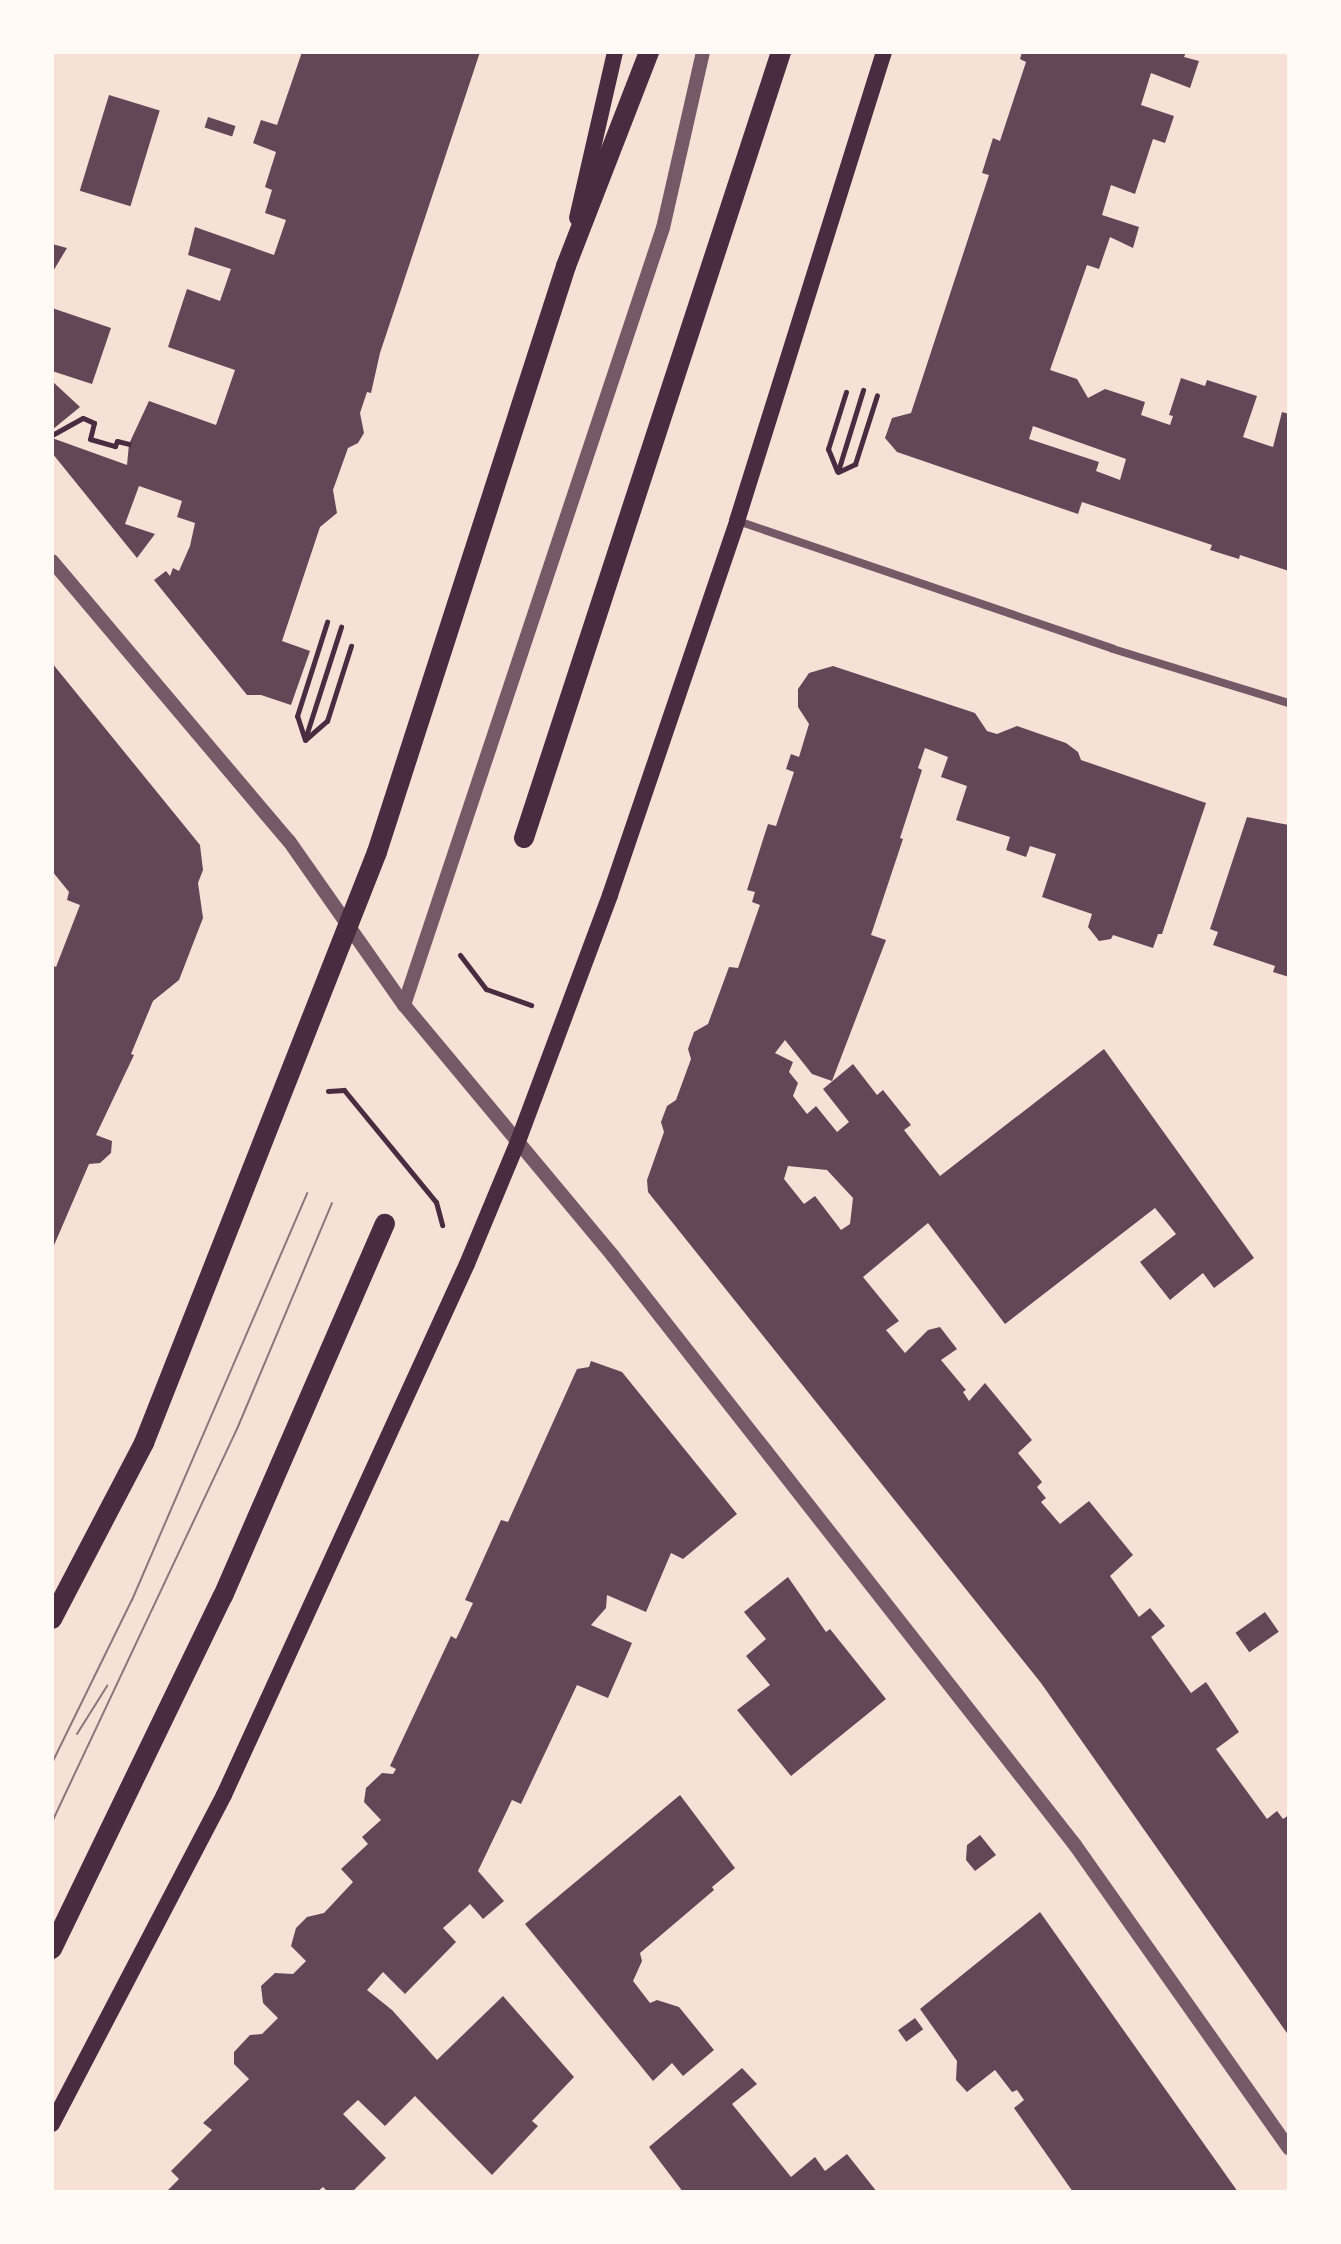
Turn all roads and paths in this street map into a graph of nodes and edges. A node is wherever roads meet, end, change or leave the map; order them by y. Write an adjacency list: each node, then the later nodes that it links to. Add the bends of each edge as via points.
1 (615, 52): 6 (main road)
2 (649, 52): 6 (main road)
3 (703, 52): 23 (street, via 663,228)
4 (781, 52): 20 (main road)
5 (884, 52): 13 (main road)
6 (566, 266): 21 (main road)
7 (863, 390): 12 (path)
8 (846, 392): 12 (path, via 828,449)
9 (877, 395): 12 (path, via 855,464)
10 (52, 435): 11 (path, via 83,418 94,423 90,439)
11 (129, 444)
12 (838, 472)
13 (737, 521): 18 (street); 26 (main road, via 610,895)
14 (52, 561): 21 (street, via 289,841)
15 (327, 622): 19 (path, via 297,716)
16 (341, 627): 19 (path)
17 (351, 646): 19 (path, via 327,721)
18 (1289, 703)
19 (305, 740)
20 (524, 838)
21 (348, 928): 23 (street); 29 (main road, via 144,1443)
22 (451, 943): 24 (path, via 486,989)
23 (404, 1005): 26 (street)
24 (535, 1006)
25 (328, 1091): 28 (path, via 344,1090 436,1202)
26 (517, 1144): 31 (main road, via 224,1795); 32 (street, via 613,1256 1075,1845)
27 (385, 1224): 30 (main road, via 223,1596)
28 (444, 1233)
29 (52, 1619)
30 (52, 1949)
31 (52, 2124)
32 (1289, 2148)

